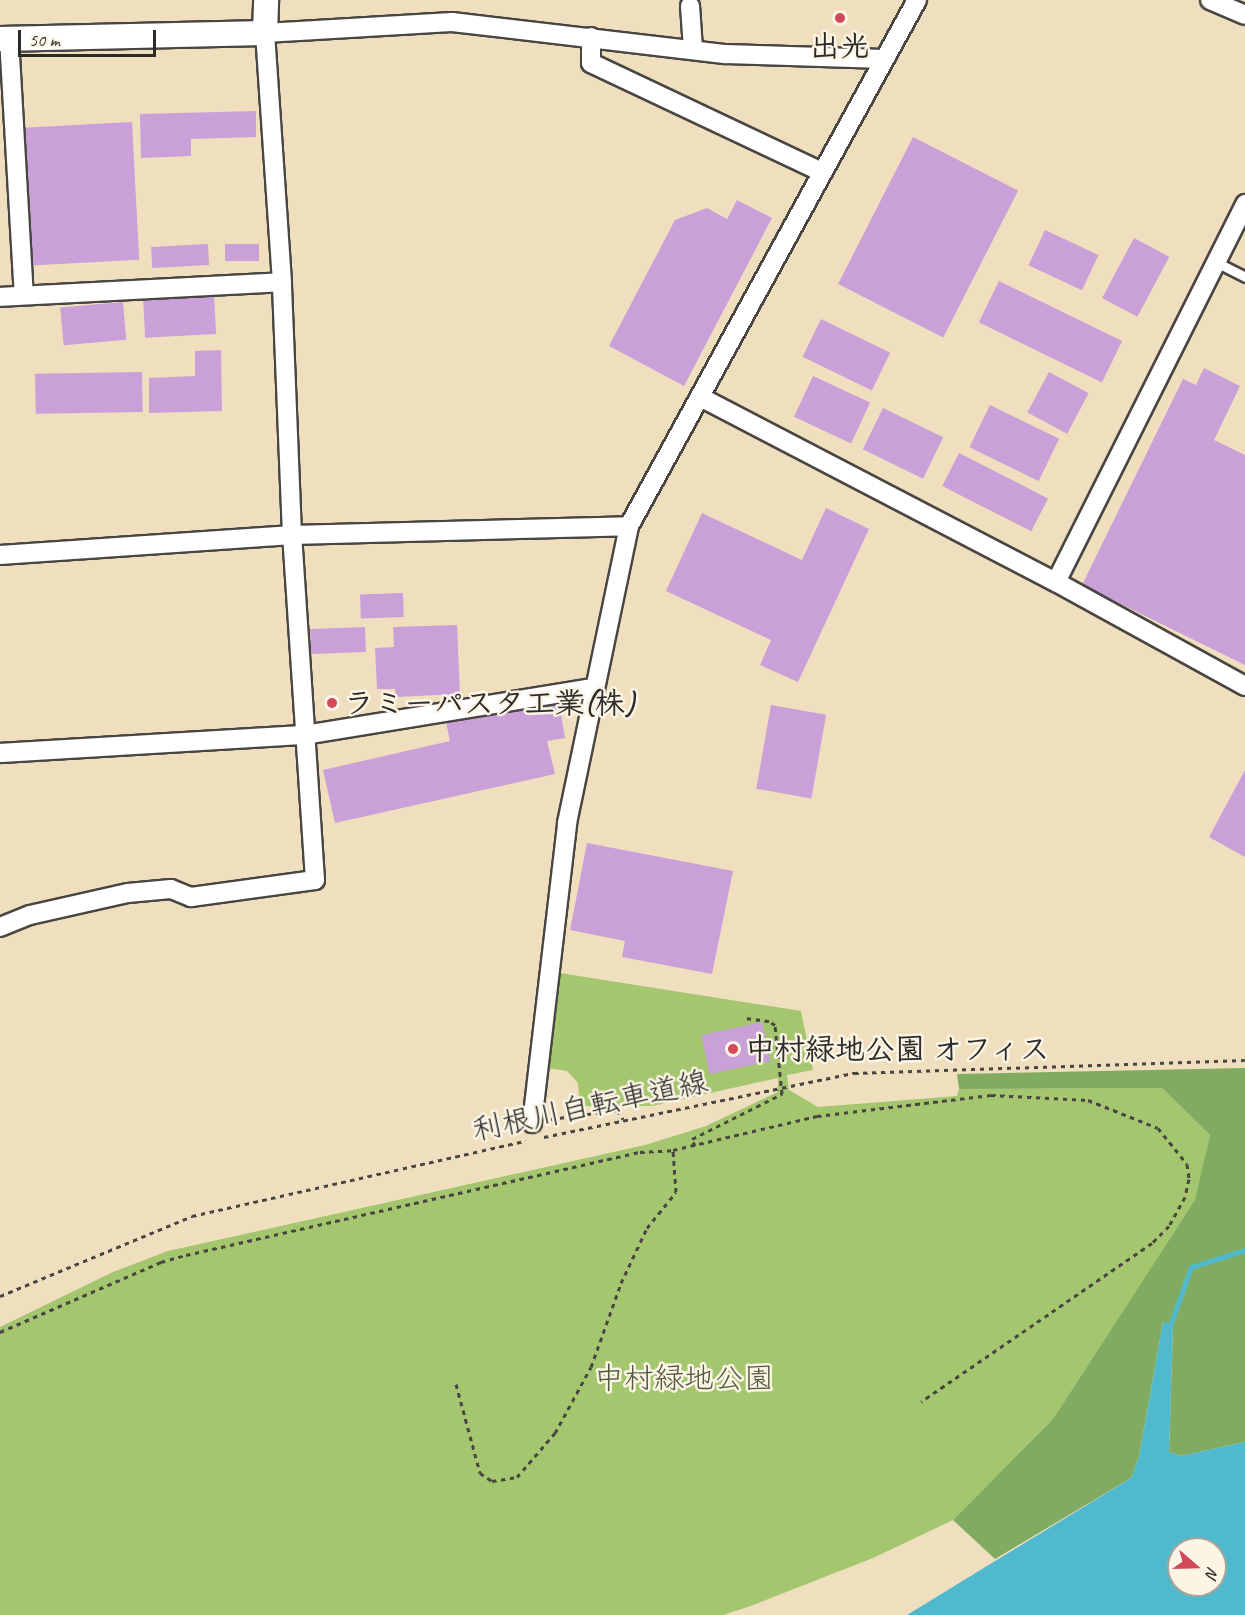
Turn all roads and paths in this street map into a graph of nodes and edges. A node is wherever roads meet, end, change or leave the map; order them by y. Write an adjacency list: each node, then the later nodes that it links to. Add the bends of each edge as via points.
1 (266, 0): 6 (street)
2 (917, 0): 10 (street)
3 (1210, 0): 5 (street)
4 (690, 6): 9 (street)
5 (1245, 15)
6 (264, 33): 7 (street, via 452,22); 8 (street); 15 (street)
7 (591, 37): 9 (street); 11 (street, via 591,63)
8 (5, 39): 16 (street)
9 (693, 49): 10 (street)
10 (884, 59): 11 (street)
11 (822, 172): 18 (street)
12 (1245, 204): 13 (street)
13 (1216, 262): 14 (lane); 22 (street)
14 (1245, 277)
15 (282, 282): 16 (street); 20 (street)
16 (24, 295): 17 (street)
17 (0, 297)
18 (700, 397): 19 (street); 22 (street)
19 (629, 526): 20 (street); 24 (street)
20 (292, 535): 21 (street); 25 (street)
21 (0, 555)
22 (1056, 582): 23 (street)
23 (1245, 686)
24 (593, 688): 25 (street); 32 (street, via 567,823)
25 (305, 735): 26 (street); 27 (street, via 315,880 191,897 171,889 128,893 30,915)
26 (0, 753)
27 (0, 927)
28 (743, 1018): 30 (path, via 775,1025)
29 (1245, 1060): 30 (path, 利根川自転車道線, via 854,1073)
30 (783, 1086): 31 (path, 利根川自転車道線); 33 (path, via 783,1094 692,1138)
31 (622, 1119): 32 (path, 利根川自転車道線); 32 (path, via 617,1110 591,1112)
32 (534, 1134): 35 (path, 利根川自転車道線, via 192,1216)
33 (696, 1146): 34 (path); 38 (path, via 817,1116 991,1095 1088,1100 1158,1128 1187,1164 1189,1179 1185,1197 1169,1226 1152,1243)
34 (674, 1150): 36 (path, via 640,1152 186,1255 151,1266); 37 (path, via 676,1192 647,1228 621,1283 591,1367 555,1432 517,1477 492,1481 480,1473)
35 (0, 1296)
36 (0, 1332)
37 (456, 1384)
38 (921, 1402)

